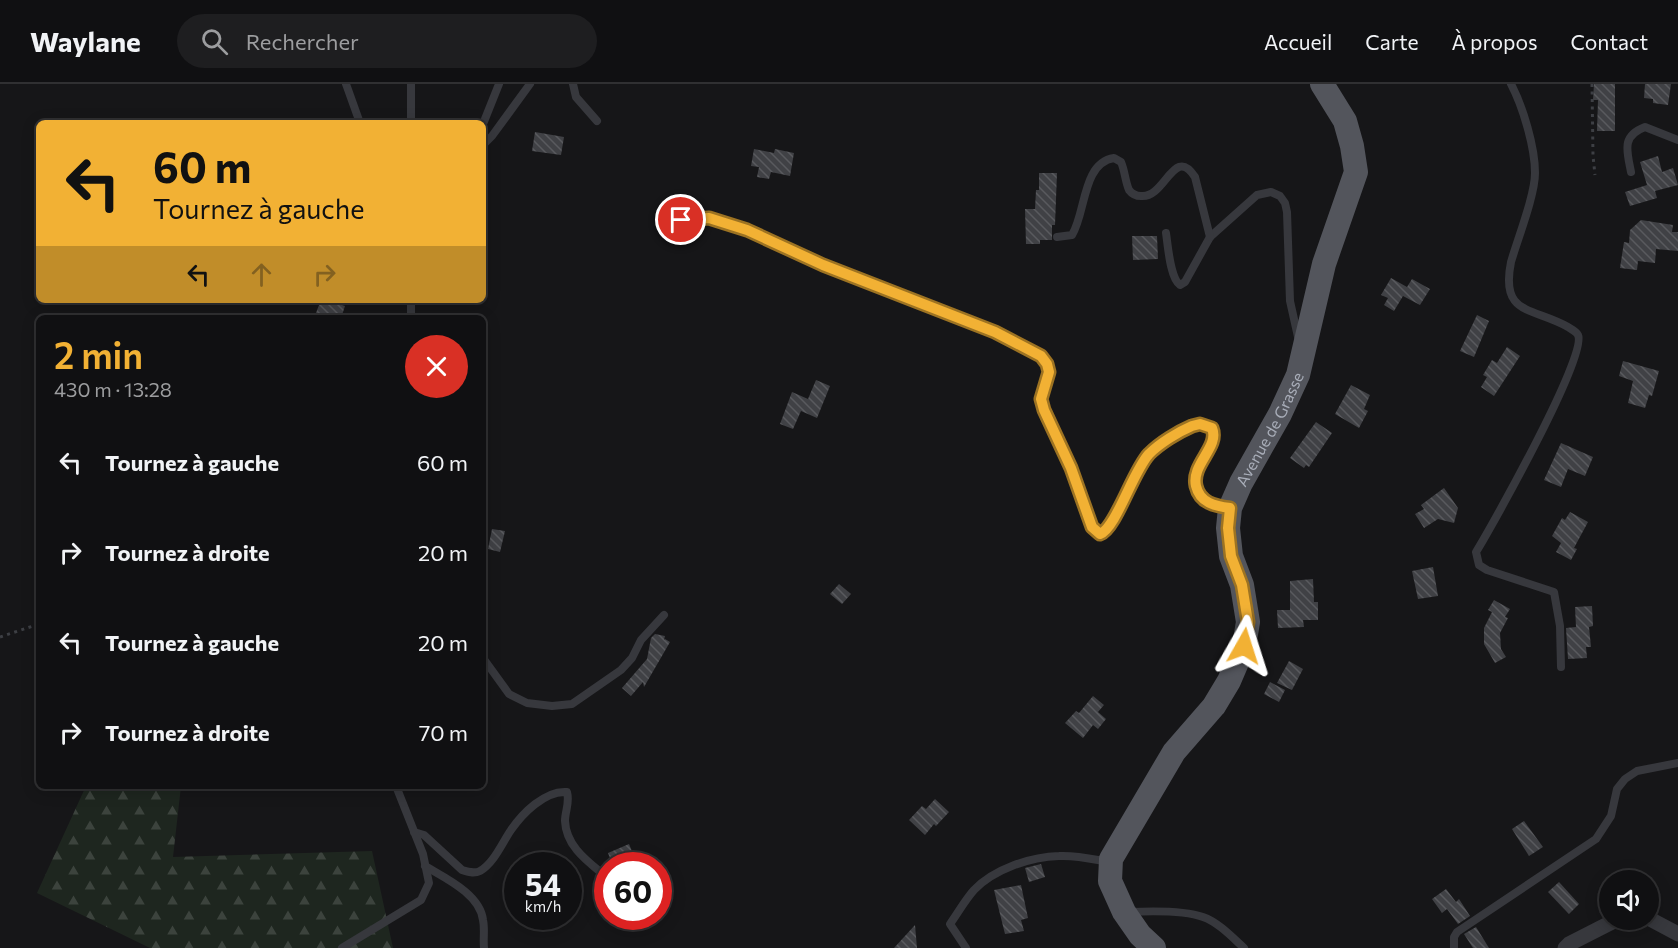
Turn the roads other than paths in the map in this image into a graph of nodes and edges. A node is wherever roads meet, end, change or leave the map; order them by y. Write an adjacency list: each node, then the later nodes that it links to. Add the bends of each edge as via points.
1 (346, 84): 8 (lane)
2 (411, 84): 9 (lane)
3 (499, 84): 10 (lane)
4 (530, 84): 13 (lane)
5 (573, 84): 11 (lane, via 576,97)
6 (1322, 84): 19 (main road, Avenue de Grasse, via 1345,121 1356,172 1324,264)
7 (1511, 84): 23 (lane, via 1527,129 1535,174 1511,262 1511,295 1525,310 1575,331 1580,342 1527,461 1476,552 1479,565 1486,570 1554,592)
8 (359, 120)
9 (411, 120)
10 (485, 120)
11 (597, 121)
12 (1678, 140): 14 (lane, via 1645,127 1636,131 1627,145)
13 (486, 142)
14 (1631, 172)
15 (674, 225): 20 (lane, via 681,220 709,218 747,230 823,265 995,332 1041,356 1049,372 1041,399 1044,410 1095,532 1100,534 1109,528 1149,454 1184,429 1200,424 1212,428 1214,434 1196,471 1197,489 1207,502)
16 (1166, 233): 18 (lane, via 1173,274 1180,285)
17 (1057, 237): 18 (lane, via 1072,235 1089,182 1102,163 1114,158 1121,162 1130,191 1136,196 1154,194 1178,167 1190,170)
18 (1210, 237): 19 (lane, via 1257,195 1271,192 1280,196 1285,203 1290,301)
19 (1303, 356): 20 (main road, Avenue de Grasse, via 1280,414)
20 (1230, 508): 27 (main road, Avenue de Grasse, via 1231,556 1242,585 1248,622 1244,646 1214,706 1174,752)
21 (664, 615): 22 (lane, via 621,670 572,704 527,703 509,694)
22 (486, 662)
23 (1561, 667)
24 (1678, 763): 39 (lane, via 1637,771 1624,779 1617,789 1611,816 1596,839 1458,932)
25 (397, 789): 26 (lane)
26 (414, 832): 28 (lane); 29 (lane, via 424,836 462,870 478,872 533,807 550,794 567,792 567,834 573,846)
27 (1110, 862): 30 (main road, via 1110,881); 36 (lane, via 1057,856 991,876 975,890 951,924)
28 (425, 866): 34 (lane, via 429,883 421,900); 35 (lane, via 471,898 480,909)
29 (594, 866)
30 (1124, 912): 37 (main road); 38 (lane, via 1204,917)
31 (1659, 924): 33 (street)
32 (1599, 929): 40 (street)
33 (1678, 934)
34 (342, 948)
35 (484, 948)
36 (966, 948)
37 (1154, 948)
38 (1244, 948)
39 (1454, 948)
40 (1565, 948)

